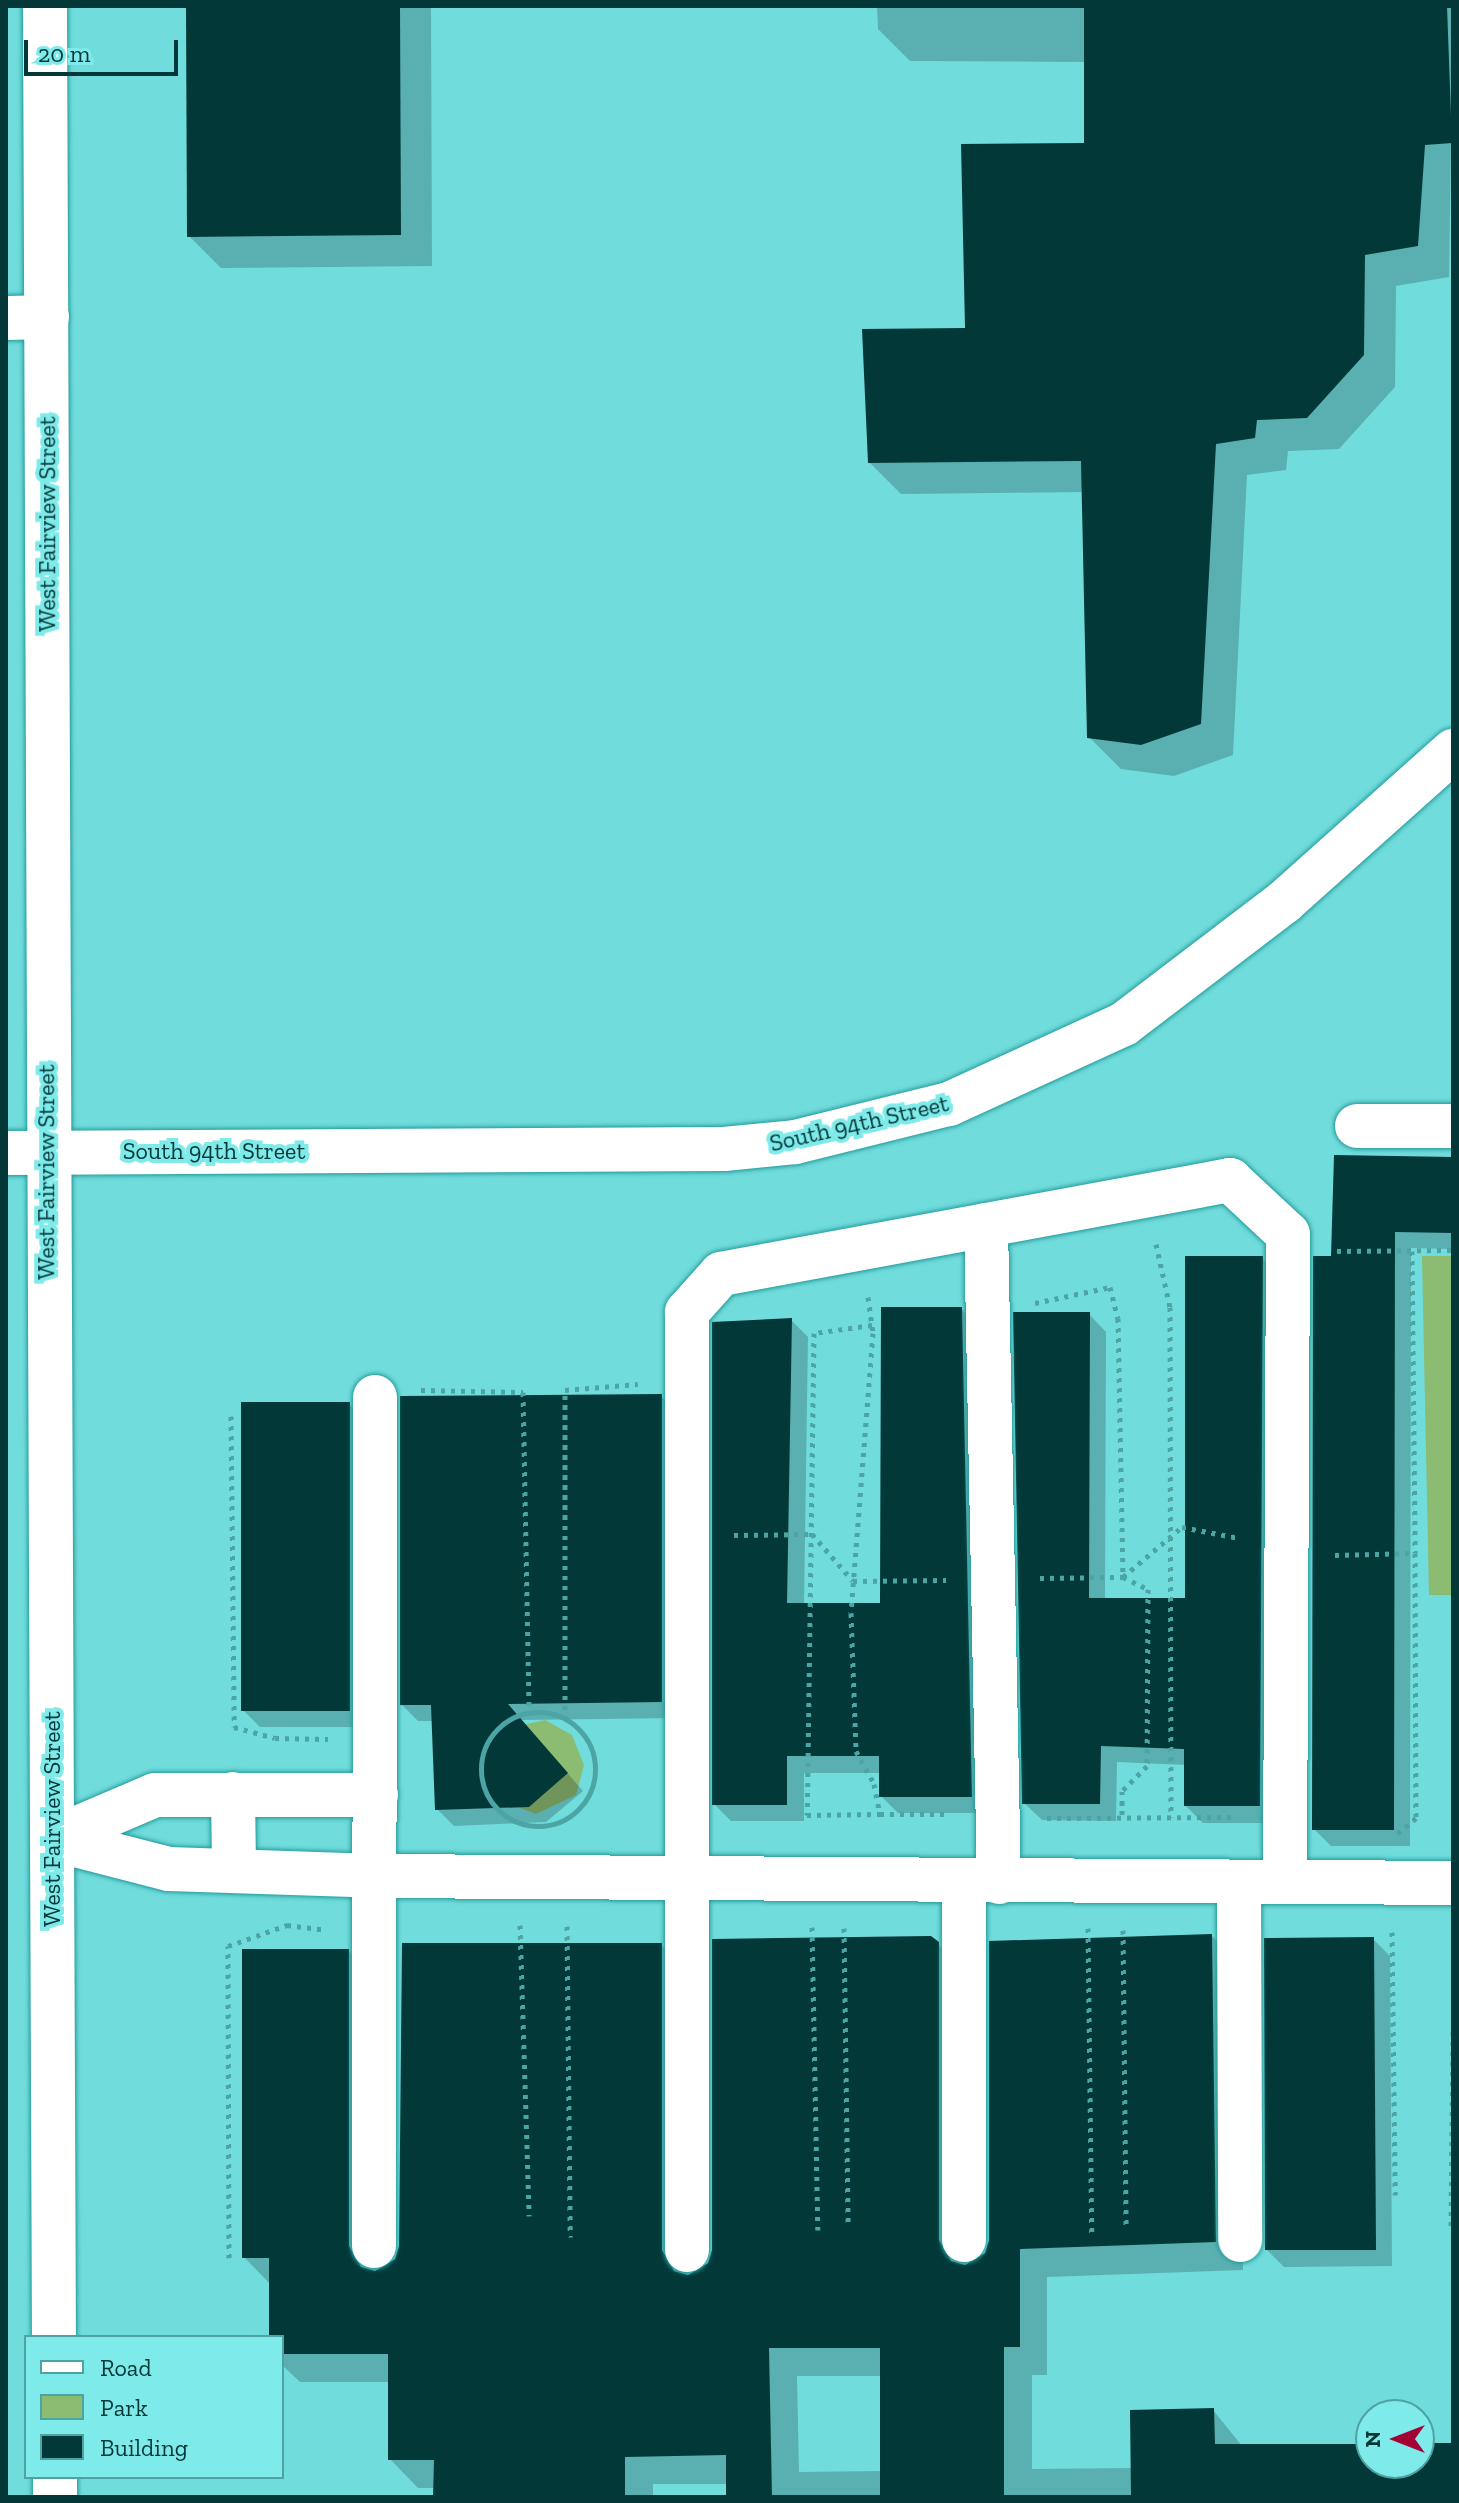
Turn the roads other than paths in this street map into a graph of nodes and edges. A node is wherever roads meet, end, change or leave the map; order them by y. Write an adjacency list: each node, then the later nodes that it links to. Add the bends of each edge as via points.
1 (45, 6): 2 (street, West Fairview Street)
2 (26, 317): 6 (street, West Fairview Street)
3 (1453, 751): 6 (street, South 94th Street, via 1284,902 1146,1008 1050,1064 949,1104 795,1142 724,1149)
4 (1357, 1126): 5 (street)
5 (1453, 1126)
6 (26, 1153): 11 (street, West Fairview Street)
7 (986, 1225): 14 (street, via 721,1274 687,1312); 15 (street, via 998,1819); 16 (street, via 1230,1180 1288,1234 1287,1548)
8 (375, 1397): 10 (street)
9 (233, 1794): 10 (street); 11 (street, via 155,1795); 12 (street)
10 (376, 1795): 13 (street)
11 (52, 1839): 12 (street, via 169,1869); 22 (street, West Fairview Street)
12 (234, 1870): 13 (street)
13 (376, 1876): 14 (street); 20 (street)
14 (687, 1882): 15 (street); 21 (street)
15 (982, 1882): 16 (street); 18 (street)
16 (1259, 1882): 17 (street, via 1388,1863); 19 (street)
17 (1453, 1883)
18 (964, 2240)
19 (1240, 2240)
20 (374, 2246)
21 (687, 2250)
22 (54, 2335)

